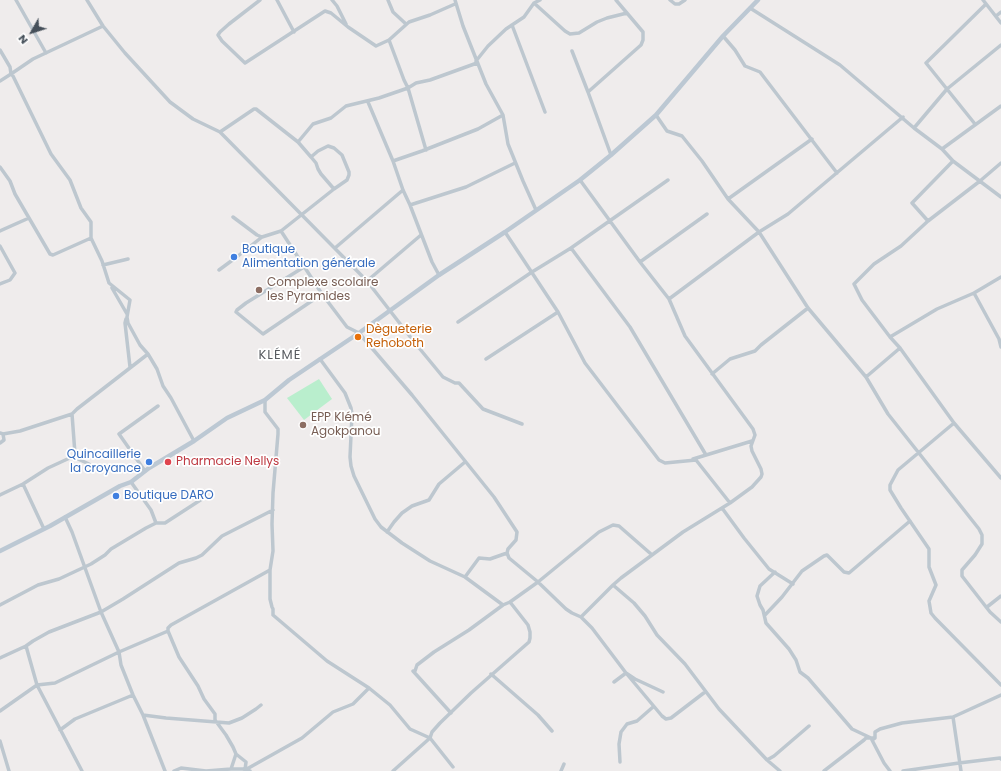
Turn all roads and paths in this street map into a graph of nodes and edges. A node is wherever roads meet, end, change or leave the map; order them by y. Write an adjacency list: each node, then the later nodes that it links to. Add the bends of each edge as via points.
1 (16, 0): 31 (street)
2 (87, 0): 23 (street)
3 (260, 0): 25 (street, via 218,35 235,54 245,63)
4 (277, 0): 25 (street)
5 (332, 0): 24 (street)
6 (388, 0): 21 (street, via 391,10)
7 (540, 0): 14 (street)
8 (670, 0): 9 (street, via 675,4)
9 (685, 0)
10 (758, 0): 16 (street)
11 (983, 0): 15 (street)
12 (617, 1): 18 (street)
13 (455, 2): 21 (street); 32 (street)
14 (534, 3): 18 (street, via 570,34 579,33 607,18); 22 (street, via 524,17)
15 (986, 4): 19 (street); 36 (street, via 926,62)
16 (750, 8): 26 (street); 43 (street, via 840,65)
17 (1001, 12): 19 (street)
18 (627, 13): 37 (street, via 643,32 641,45)
19 (996, 16): 20 (street)
20 (1001, 23)
21 (406, 24): 27 (street)
22 (512, 25): 32 (street, via 488,46); 40 (street)
23 (103, 26): 31 (street); 46 (street, via 170,102 193,119)
24 (348, 27): 25 (street, via 331,12 325,11); 27 (street, via 376,46)
25 (294, 32)
26 (723, 36): 41 (street); 47 (street, via 745,66 760,72)
27 (389, 40): 35 (street)
28 (1001, 45): 36 (street)
29 (0, 50): 33 (street, via 10,67)
30 (572, 51): 37 (street)
31 (46, 53): 33 (street)
32 (476, 62): 35 (street); 42 (street)
33 (11, 74): 34 (street); 80 (street, via 51,154 70,180 80,205 91,222)
34 (0, 81)
35 (408, 88): 38 (street); 50 (street)
36 (947, 89): 44 (street); 45 (street)
37 (588, 92): 51 (street)
38 (368, 102): 48 (street, via 346,106 331,118 314,124); 53 (street)
39 (1001, 106): 44 (street)
40 (545, 112)
41 (656, 115): 51 (street); 65 (street, via 667,131 682,136)
42 (503, 116): 50 (street); 55 (street, via 508,144)
43 (903, 117): 45 (street); 58 (street)
44 (975, 124): 49 (street)
45 (914, 128): 49 (street)
46 (220, 132): 48 (street, via 254,109); 69 (street)
47 (812, 139): 58 (street); 65 (street)
48 (298, 142): 52 (street)
49 (942, 149): 54 (street)
50 (426, 150): 53 (street)
51 (611, 155): 59 (street)
52 (312, 157): 62 (street, via 321,174); 62 (street, via 328,146 332,146 342,155 350,175)
53 (393, 161): 63 (street)
54 (954, 161): 61 (street); 73 (street, via 912,203)
55 (515, 163): 66 (street, via 466,187); 67 (street)
56 (1001, 163): 61 (street)
57 (0, 167): 71 (street)
58 (838, 173): 77 (street, via 788,214)
59 (580, 180): 67 (street); 72 (street)
60 (668, 180): 72 (street)
61 (980, 182): 64 (street); 73 (street)
62 (334, 189): 69 (street)
63 (403, 190): 66 (street); 82 (street)
64 (1001, 197)
65 (728, 199): 77 (street)
66 (410, 205): 78 (street)
67 (536, 210): 76 (street)
68 (707, 214): 85 (street)
69 (303, 216): 75 (street); 82 (street)
70 (232, 217): 79 (street)
71 (29, 218): 74 (street); 80 (street, via 50,254 54,255)
72 (611, 221): 83 (street); 85 (street)
73 (928, 221): 104 (street, via 901,246 874,264 854,284 862,300)
74 (0, 231)
75 (281, 231): 79 (street); 87 (street)
76 (505, 232): 89 (street); 90 (street)
77 (759, 232): 97 (street); 98 (street)
78 (421, 235): 90 (street); 92 (street)
79 (262, 237): 88 (street)
80 (91, 238): 86 (street)
81 (0, 246): 93 (street, via 15,273 10,280)
82 (335, 248): 92 (street)
83 (571, 248): 89 (street); 123 (street, via 630,327)
84 (128, 260): 86 (street)
85 (640, 262): 97 (street)
86 (103, 265): 94 (street)
87 (304, 267): 96 (street); 96 (street, via 236,312 263,334)
88 (219, 270)
89 (532, 272): 100 (street); 102 (street)
90 (439, 275): 99 (street)
91 (1001, 277): 95 (street)
92 (367, 281): 99 (street)
93 (0, 284)
94 (111, 285): 101 (street); 101 (street, via 130,300)
95 (974, 293): 104 (street, via 937,309); 105 (street)
96 (322, 294): 103 (street, via 347,327)
97 (669, 299): 111 (street, via 685,336)
98 (808, 308): 111 (street, via 755,351 735,356); 112 (street)
99 (390, 309): 103 (street); 117 (street, via 443,377 460,383 483,409)
100 (558, 312): 109 (street); 125 (street, via 585,362 659,460 665,463)
101 (127, 316): 107 (street, via 137,341); 110 (street, via 125,323)
102 (458, 322)
103 (359, 332): 108 (street); 126 (street)
104 (890, 337): 106 (street)
105 (1001, 347)
106 (900, 348): 112 (street); 116 (street)
107 (148, 354): 110 (street); 119 (street)
108 (320, 359): 113 (street); 141 (street, via 345,393 351,408 351,466 375,519)
109 (486, 359)
110 (130, 367): 115 (street)
111 (712, 374): 120 (street, via 753,429 755,435)
112 (866, 377): 122 (street, via 888,414)
113 (265, 400): 119 (street, via 227,418); 136 (street, via 265,412 278,429)
114 (158, 406): 128 (street, via 119,434)
115 (72, 414): 118 (street, via 20,431); 124 (street, via 75,454)
116 (954, 423): 122 (street); 129 (street)
117 (522, 424)
118 (2, 433): 121 (street, via 4,440)
119 (194, 441): 128 (street)
120 (752, 442): 123 (street); 134 (street, via 752,451 762,474 752,487)
121 (0, 443)
122 (918, 453): 138 (street, via 898,470 890,485 890,490); 156 (street, via 982,535 982,544 962,573)
123 (706, 455): 125 (street)
124 (72, 458): 127 (street); 131 (street, via 48,468)
125 (693, 459): 134 (street)
126 (465, 462): 141 (street, via 439,484 429,500 402,513); 143 (street, via 494,497 517,532 517,537)
127 (89, 464)
128 (145, 471): 130 (street)
129 (1001, 478)
130 (131, 482): 137 (street); 139 (street, via 151,510)
131 (23, 484): 132 (street); 140 (street)
132 (0, 495)
133 (202, 499): 139 (street, via 165,523)
134 (730, 503): 135 (street)
135 (722, 508): 144 (street); 147 (street, via 769,569)
136 (273, 510): 146 (street, via 273,551); 157 (street, via 222,536 202,555 179,563)
137 (64, 517): 140 (street); 145 (street)
138 (910, 522): 150 (street, via 849,573 844,572 827,555 802,571); 169 (street, via 928,544 929,568 936,585 929,601 934,618)
139 (156, 523): 145 (street)
140 (44, 529): 142 (street)
141 (387, 532): 148 (street, via 430,561)
142 (0, 551)
143 (507, 554): 148 (street, via 490,559 479,558); 149 (street)
144 (651, 554): 149 (street, via 619,526 613,525 600,532); 151 (street)
145 (85, 567): 154 (street, via 38,585); 157 (street)
146 (270, 570): 161 (street, via 171,625); 170 (street, via 273,615 327,661)
147 (775, 572): 150 (street); 158 (street, via 760,586 757,596)
148 (465, 577): 155 (street)
149 (538, 582): 153 (street); 159 (street, via 568,611)
150 (793, 584): 158 (street)
151 (612, 585): 159 (street); 172 (street, via 634,603 656,635 685,664)
152 (1001, 596): 156 (street)
153 (510, 602): 155 (street); 166 (street, via 528,625 530,638)
154 (0, 604)
155 (502, 606): 178 (street, via 434,652 413,671)
156 (987, 608): 160 (street)
157 (101, 612): 162 (street, via 49,632); 163 (street)
158 (764, 615): 186 (street, via 766,623 796,660 800,672 854,731)
159 (581, 617): 165 (street, via 600,637)
160 (1001, 622)
161 (168, 631): 163 (street); 181 (street, via 178,658 214,711)
162 (26, 646): 164 (street); 168 (street)
163 (119, 652): 168 (street, via 55,683); 173 (street, via 121,665)
164 (0, 658)
165 (626, 673): 167 (street); 171 (street); 176 (street)
166 (491, 674): 178 (street); 184 (street, via 538,715)
167 (614, 682)
168 (37, 685): 177 (street); 183 (street)
169 (1001, 685)
170 (369, 688): 185 (street, via 393,708 410,729); 196 (street, via 353,704 333,712 302,738)
171 (663, 692)
172 (705, 692): 176 (street, via 671,718 666,719); 190 (street)
173 (133, 695): 179 (street); 183 (street, via 74,719)
174 (1001, 695): 180 (street)
175 (261, 704): 181 (street, via 236,721)
176 (653, 707): 191 (street, via 637,721 627,724 621,732)
177 (0, 711)
178 (451, 713): 185 (street, via 432,732)
179 (143, 715): 181 (street); 199 (street)
180 (953, 717): 186 (street, via 880,729 875,732); 192 (street)
181 (217, 721): 188 (street)
182 (809, 726): 190 (street)
183 (60, 730): 198 (street)
184 (552, 731)
185 (430, 738): 194 (street); 202 (street)
186 (876, 738): 205 (street, via 866,738); 206 (street, via 872,740)
187 (0, 741): 197 (street)
188 (236, 754): 195 (street); 196 (street, via 246,762)
189 (1001, 759): 192 (street)
190 (767, 760): 204 (street)
191 (620, 762)
192 (959, 762): 207 (street); 208 (street)
193 (564, 764): 203 (street)
194 (453, 767)
195 (231, 769): 196 (street); 200 (street, via 206,771 181,768)
196 (245, 770): 201 (street)
197 (9, 771)
198 (82, 771)
199 (165, 771)
200 (174, 771)
201 (250, 771)
202 (394, 771)
203 (561, 771)
204 (780, 771)
205 (824, 771)
206 (890, 771)
207 (903, 771)
208 (961, 771)

